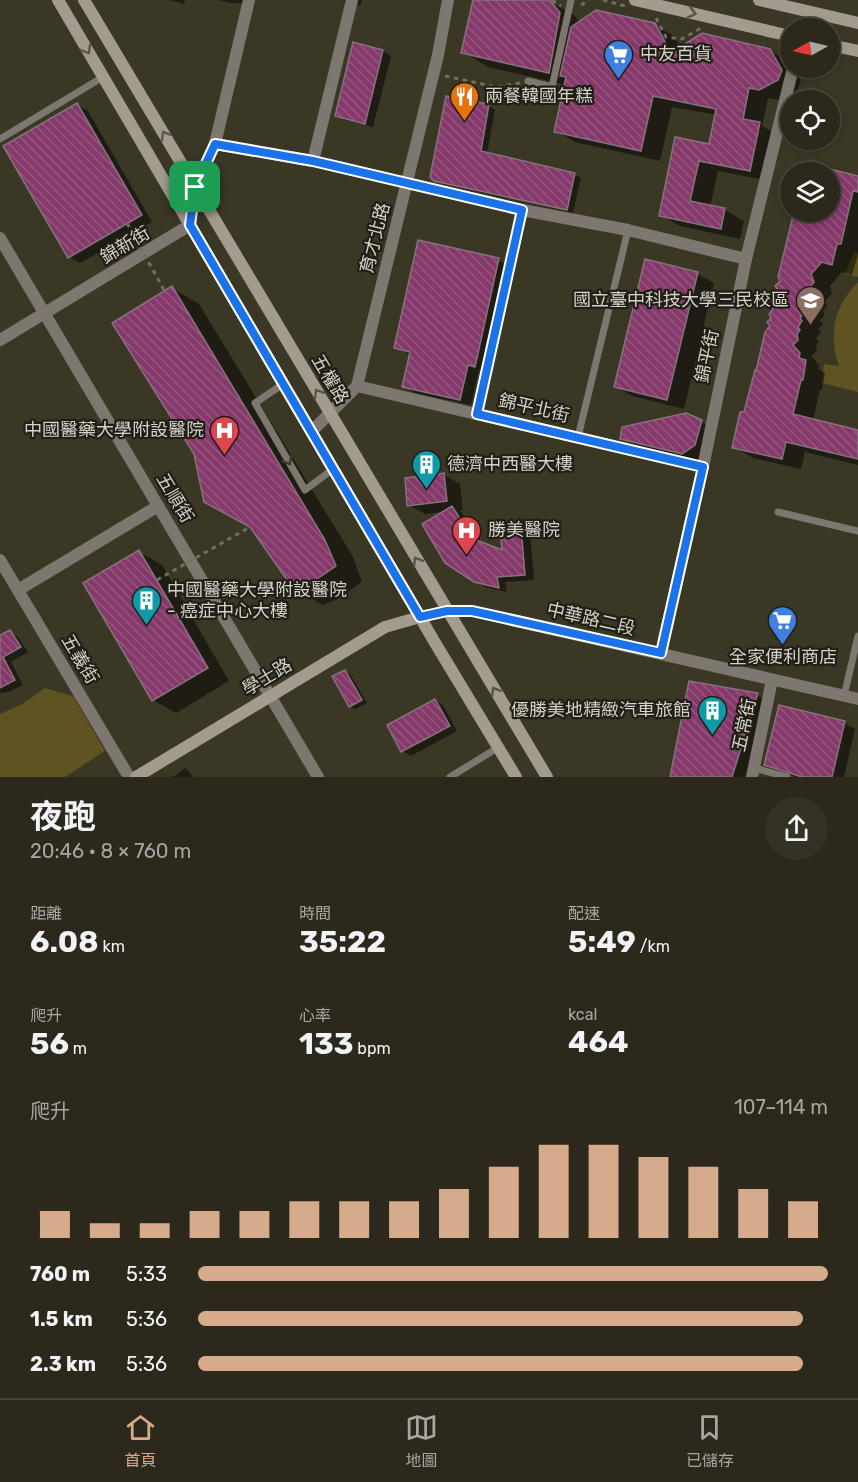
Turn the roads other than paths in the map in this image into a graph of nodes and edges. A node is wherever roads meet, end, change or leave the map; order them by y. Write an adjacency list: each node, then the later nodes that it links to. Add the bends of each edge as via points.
1 (58, 0): 14 (main road, one-way to 14)
2 (84, 0): 21 (main road, 五權路, one-way to 2)
3 (249, 0): 18 (street)
4 (352, 0): 19 (street)
5 (448, 0): 20 (street, 育才北路)
6 (571, 0): 16 (lane, via 552,87)
7 (635, 0): 11 (main road, one-way to 11)
8 (759, 0): 9 (main road)
9 (792, 4): 10 (main road)
10 (858, 23)
11 (780, 34)
12 (840, 47): 13 (main road)
13 (858, 51)
14 (103, 77): 17 (lane); 23 (main road)
15 (791, 78): 26 (street, 錦平街)
16 (528, 81)
17 (0, 138)
18 (215, 144): 19 (street); 21 (street)
19 (313, 161): 20 (street)
20 (407, 184): 22 (street); 30 (street, 育才北路)
21 (195, 187): 23 (street); 31 (main road, 五權路, one-way to 21)
22 (522, 210): 24 (street); 32 (lane)
23 (190, 225): 27 (street, 錦新街); 29 (main road)
24 (627, 230): 26 (street); 34 (lane)
25 (0, 238): 27 (street, 五順街)
26 (746, 259): 35 (street, 錦平街)
27 (45, 314): 28 (street, 錦新街); 37 (street, 五順街)
28 (0, 340)
29 (283, 384): 33 (main road); 36 (lane, one-way to 36, via 255,403 305,490)
30 (357, 386): 31 (street); 32 (street, 錦平北街)
31 (330, 413): 33 (street); 42 (main road, 五權路, one-way to 31)
32 (477, 414): 34 (street, 錦平北街)
33 (311, 432): 36 (main road)
34 (578, 437): 35 (street, 錦平北街)
35 (703, 467): 45 (street, 錦平街)
36 (333, 469): 43 (main road)
37 (158, 506): 41 (street); 47 (street, 五順街)
38 (778, 512): 39 (lane)
39 (858, 531)
40 (0, 560): 41 (street, 五義街)
41 (18, 590): 52 (street, 五義街)
42 (447, 611): 43 (street, 中華路二段); 45 (street, 中華路二段, via 472,611); 57 (main road, 五權路, one-way to 42)
43 (420, 617): 47 (main road, 學士路, via 385,627); 50 (main road)
44 (858, 636): 48 (lane)
45 (661, 653): 46 (street, 中華路二段)
46 (772, 680): 48 (street, 中華路二段); 51 (street, 五常街)
47 (270, 696): 53 (main road, 學士路); 54 (street, 五順街)
48 (844, 696): 49 (street, 中華路二段)
49 (858, 699)
50 (499, 747): 55 (lane); 56 (main road)
51 (753, 773): 58 (lane)
52 (129, 777)
53 (136, 777)
54 (318, 777)
55 (450, 777)
56 (516, 777)
57 (547, 777)
58 (787, 777)

